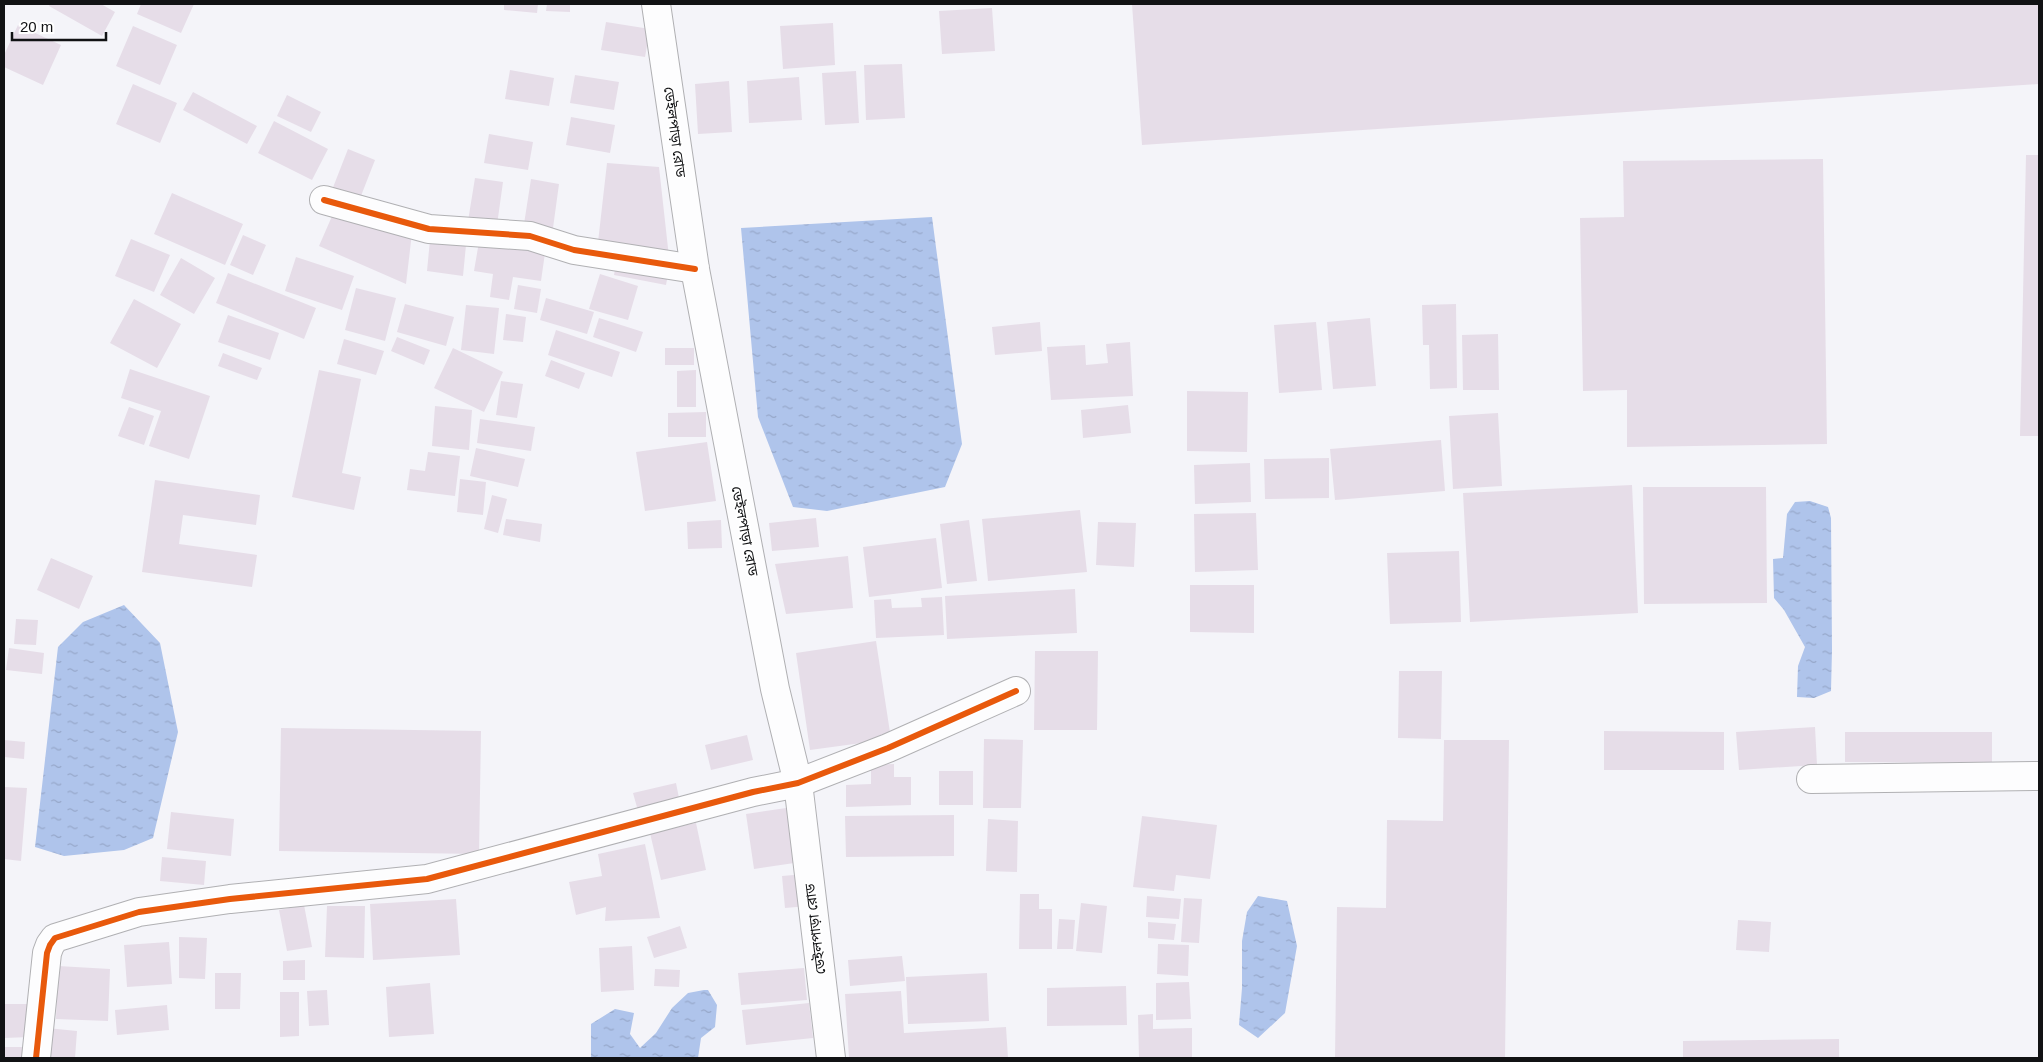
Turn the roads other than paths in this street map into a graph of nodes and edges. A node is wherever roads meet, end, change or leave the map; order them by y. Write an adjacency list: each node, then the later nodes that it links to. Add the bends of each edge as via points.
1 (656, 4): 3 (street, ডেইলপাড়া রোড)
2 (324, 200): 3 (street, via 429,229 530,236 574,250)
3 (695, 269): 7 (street, ডেইলপাড়া রোড, via 774,689)
4 (1016, 691): 7 (street)
5 (2039, 776): 6 (street)
6 (1811, 779)
7 (798, 784): 8 (street, via 753,792 427,879 230,899 139,912 55,938 47,953); 9 (street, ডেইলপাড়া রোড)
8 (36, 1058)
9 (830, 1058)

